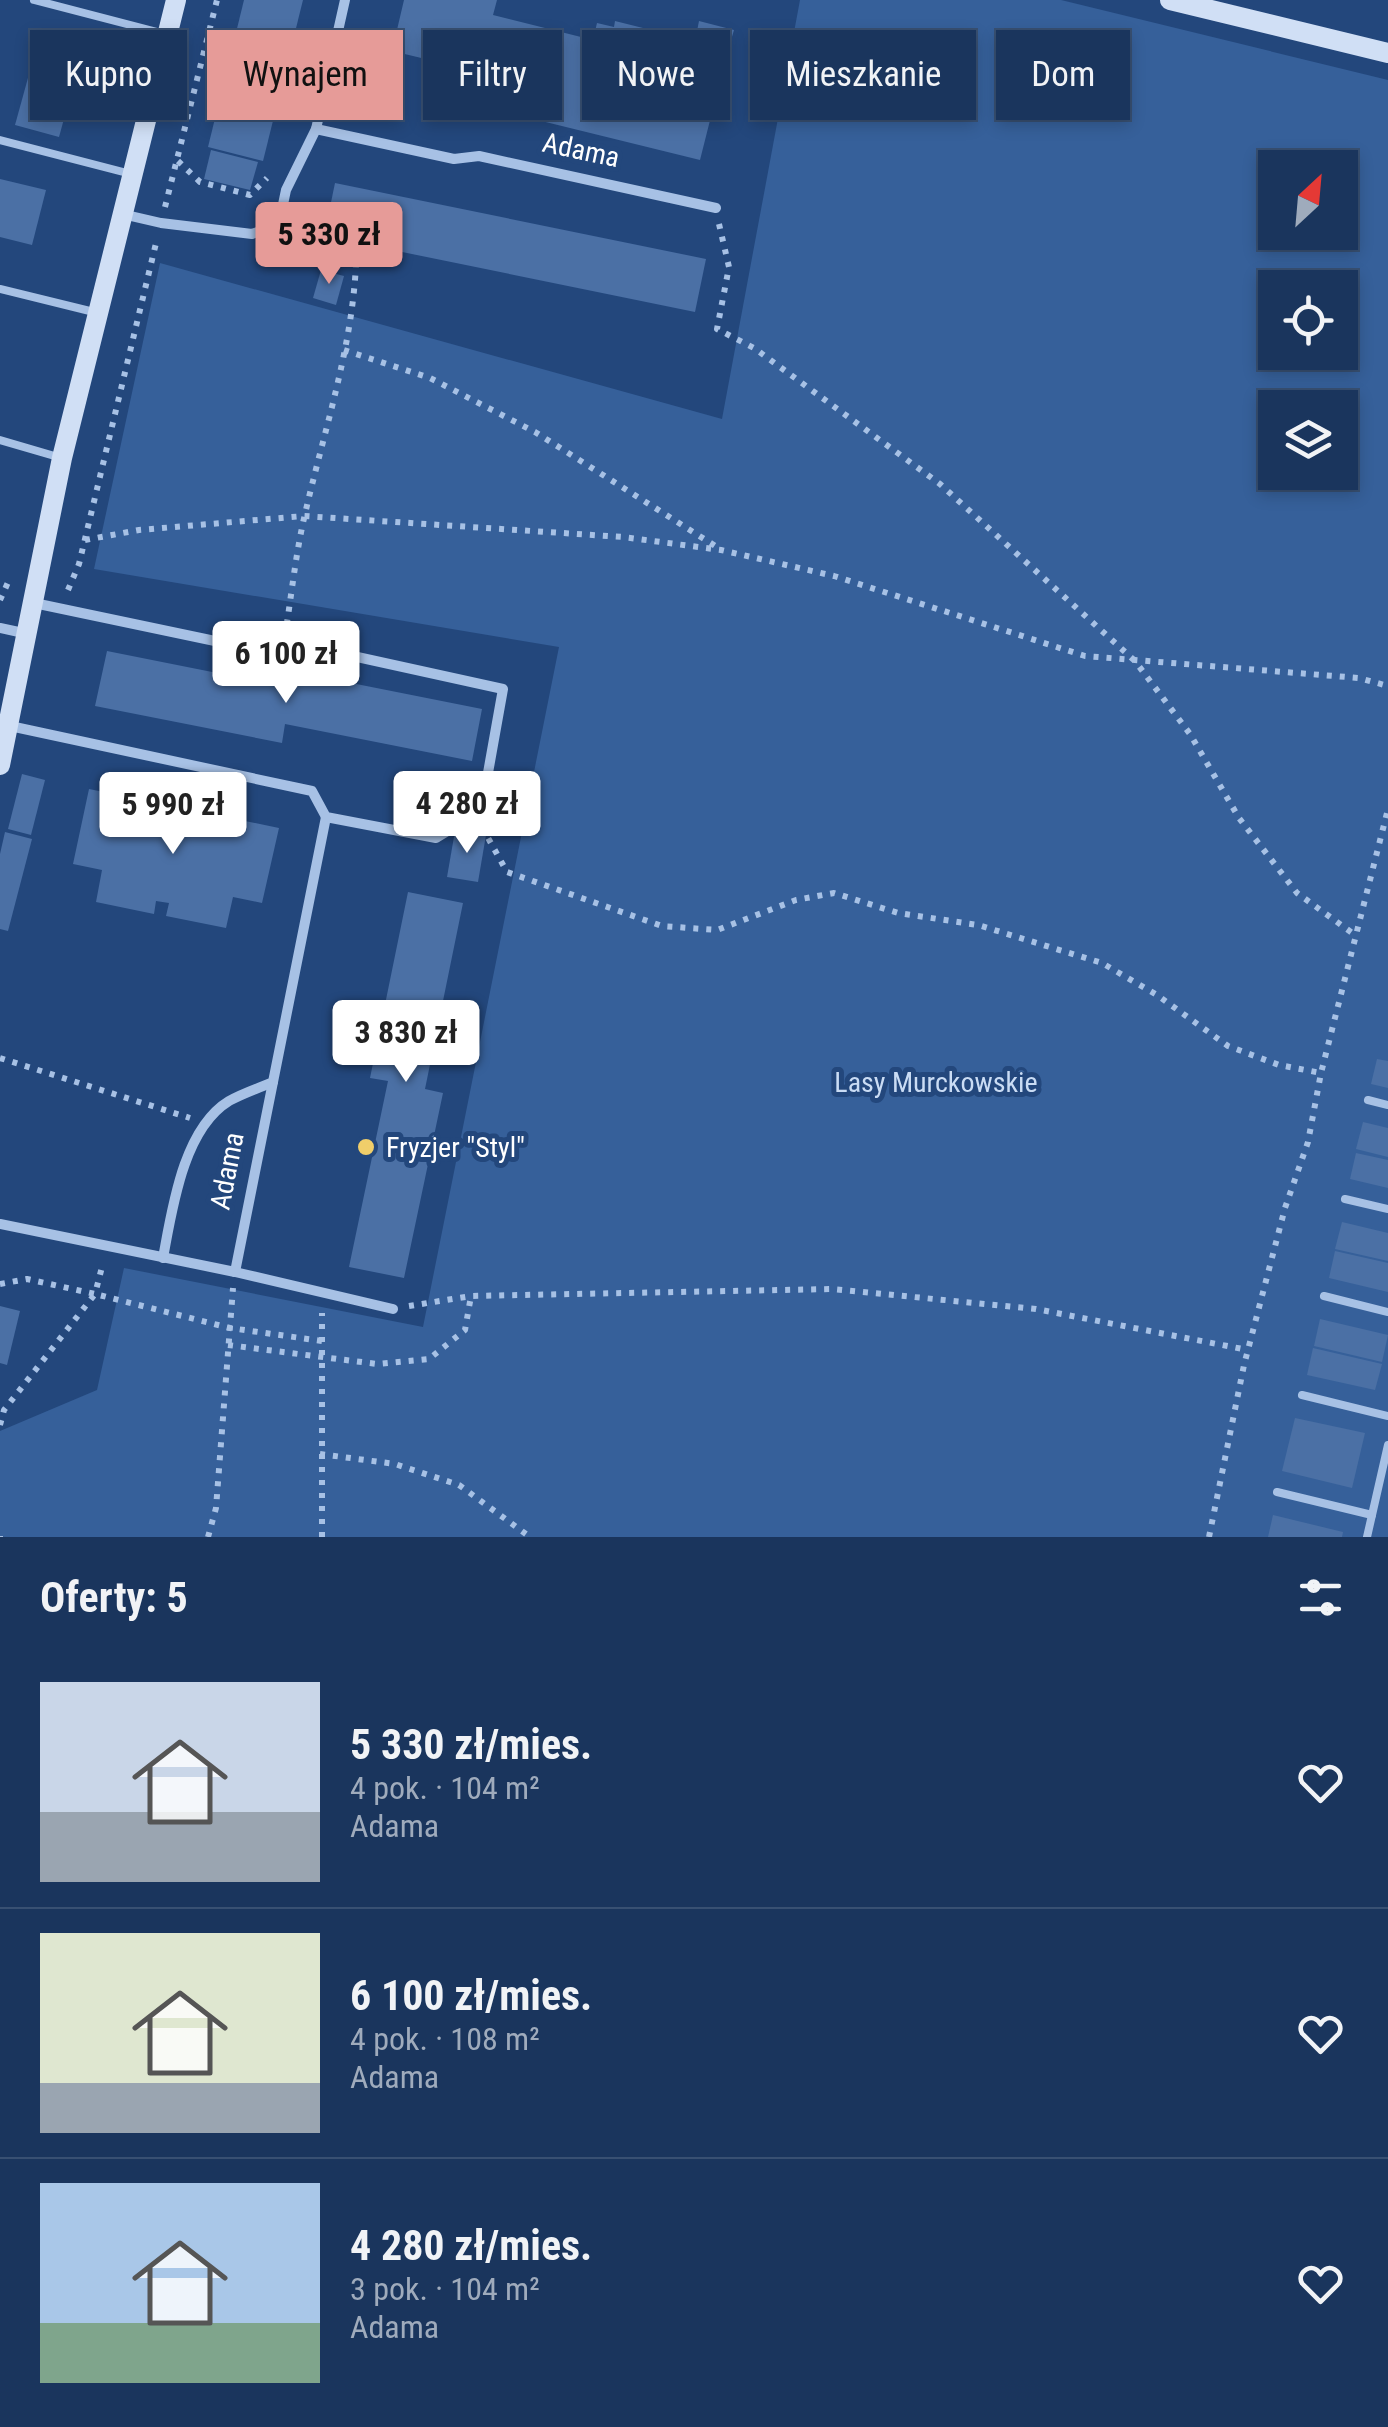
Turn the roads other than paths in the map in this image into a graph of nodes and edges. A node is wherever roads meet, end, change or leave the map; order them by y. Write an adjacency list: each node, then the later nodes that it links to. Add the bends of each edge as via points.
1 (34, 0): 5 (lane)
2 (176, 0): 6 (street)
3 (345, 0): 9 (street)
4 (1170, 0): 7 (street)
5 (151, 30)
6 (168, 30)
7 (1388, 53)
8 (145, 120): 11 (street)
9 (316, 129): 12 (street, Adama, via 454,159 479,156); 13 (street, via 281,214 268,228 252,234)
10 (0, 140): 11 (lane)
11 (131, 174): 13 (street)
12 (716, 208)
13 (121, 214): 15 (street)
14 (0, 289): 15 (lane)
15 (98, 312): 17 (street)
16 (0, 440): 17 (lane)
17 (62, 458): 18 (street)
18 (34, 603): 20 (street); 23 (street, via 253,648 330,651 503,689 486,784 469,818 436,838)
19 (0, 628): 20 (street)
20 (28, 634): 21 (street)
21 (10, 726): 22 (street); 23 (street, via 312,791)
22 (0, 765)
23 (326, 817): 24 (street, Adama)
24 (273, 1082): 30 (street, Adama, via 228,1102 206,1123 177,1182); 31 (street, Adama)
25 (1368, 1100): 26 (lane)
26 (1388, 1106)
27 (1345, 1199): 28 (lane)
28 (1388, 1210)
29 (0, 1224): 30 (street)
30 (163, 1258): 31 (street)
31 (235, 1272): 33 (street)
32 (1324, 1296): 34 (lane)
33 (393, 1309)
34 (1388, 1312)
35 (1302, 1395): 36 (lane)
36 (1388, 1416)
37 (1388, 1445): 39 (lane)
38 (1277, 1492): 39 (lane)
39 (1372, 1515): 40 (lane)
40 (1367, 1537)

